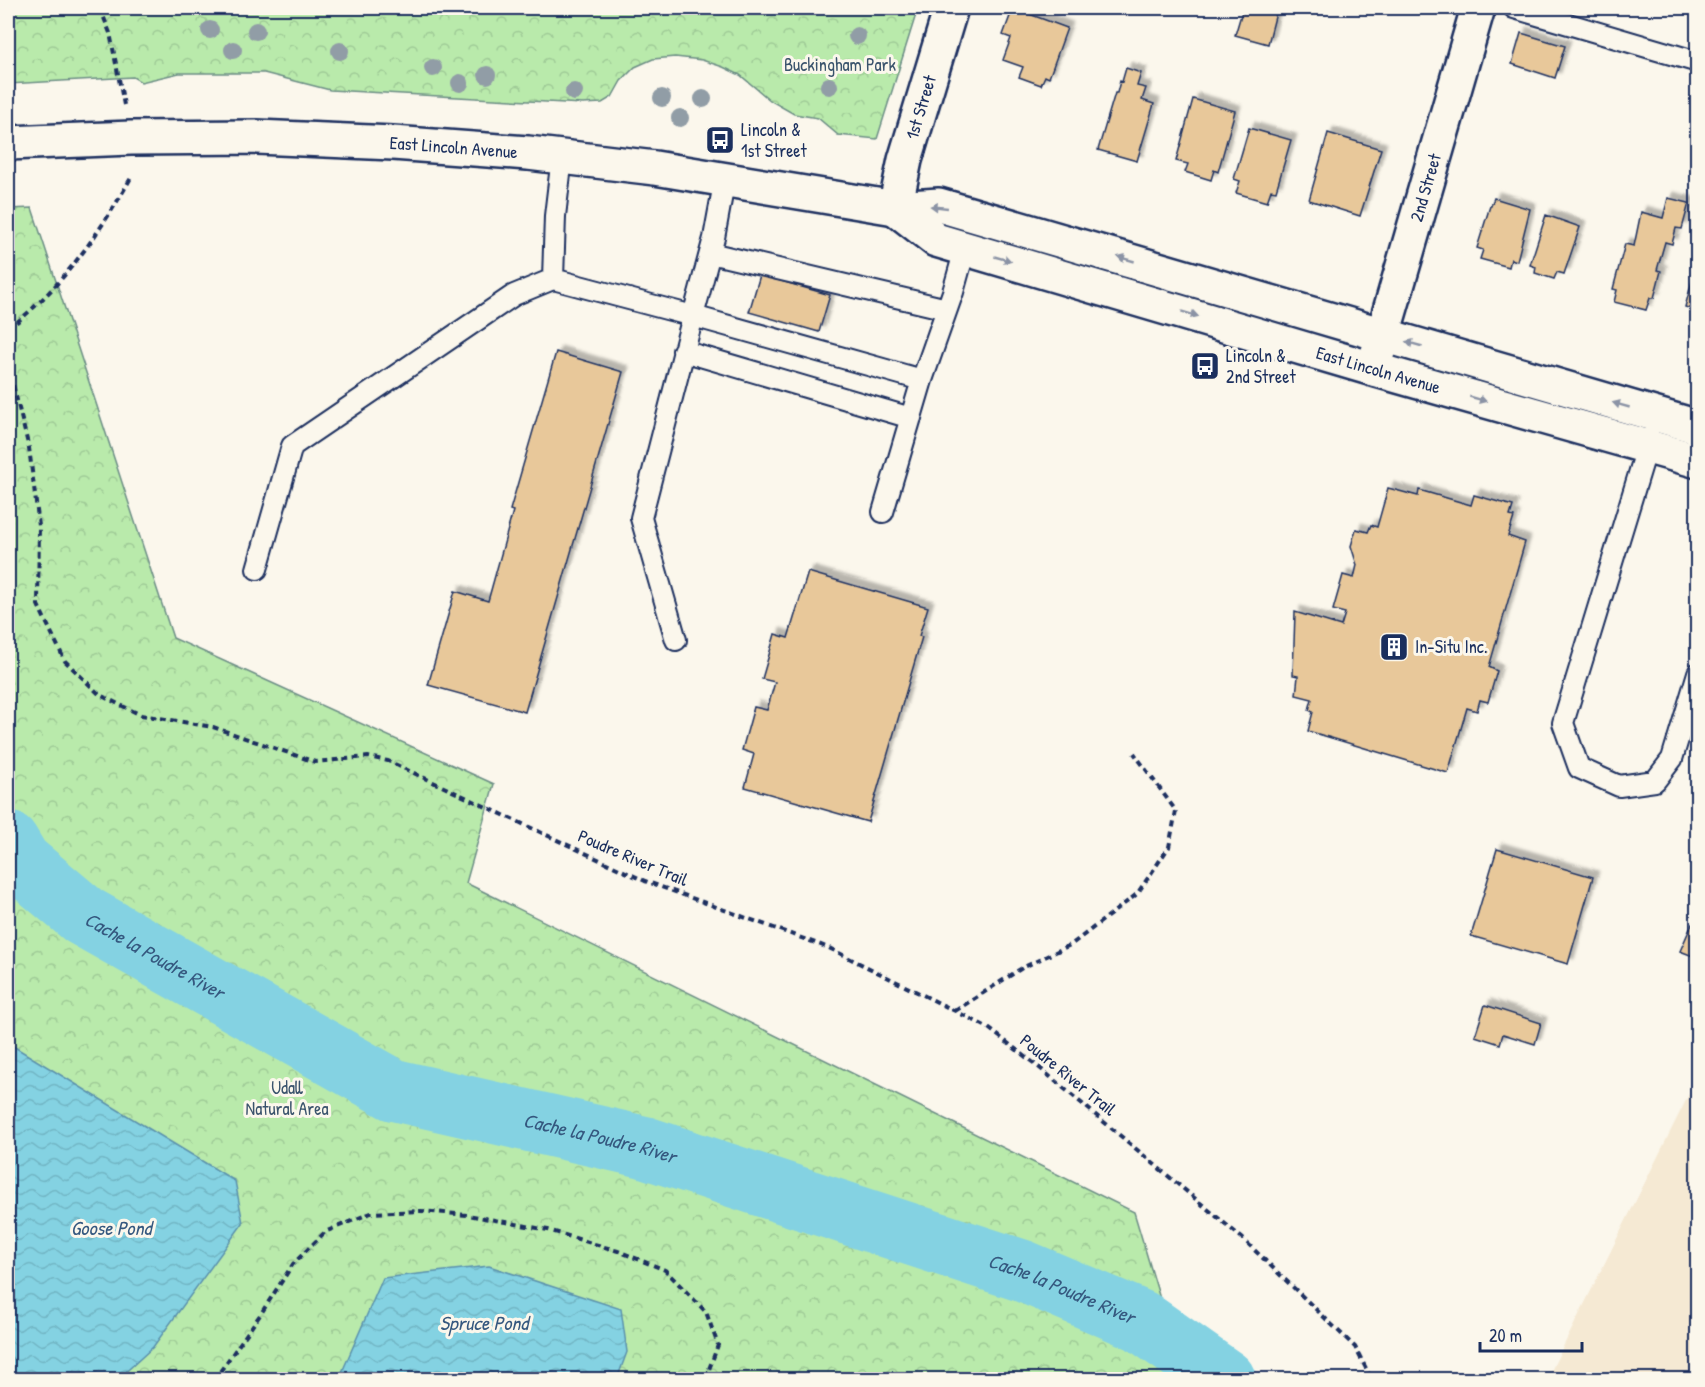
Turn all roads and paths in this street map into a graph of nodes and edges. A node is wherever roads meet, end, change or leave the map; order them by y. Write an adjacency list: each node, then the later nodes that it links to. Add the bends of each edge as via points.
1 (100, 8): 6 (path, via 110,33)
2 (951, 8): 11 (street, 1st Street, via 905,160)
3 (1478, 8): 18 (street, 2nd Street)
4 (1514, 8): 5 (lane)
5 (1698, 62)
6 (131, 138): 7 (street, East Lincoln Avenue); 8 (street, East Lincoln Avenue, via 257,137)
7 (8, 143)
8 (562, 157): 10 (street, East Lincoln Avenue); 14 (lane)
9 (132, 176): 17 (path, via 114,208 64,276)
10 (725, 178): 11 (street, East Lincoln Avenue); 13 (lane)
11 (895, 208): 12 (street, East Lincoln Avenue, via 936,240); 18 (street, East Lincoln Avenue, one-way to 11, via 939,205)
12 (965, 249): 15 (lane); 21 (street, East Lincoln Avenue, one-way to 21)
13 (710, 253): 15 (lane); 16 (lane)
14 (553, 279): 16 (lane); 29 (lane, via 514,295 292,447)
15 (947, 309): 22 (lane)
16 (693, 316): 19 (lane); 22 (lane)
17 (8, 329)
18 (1382, 335): 21 (street, 2nd Street); 23 (street, East Lincoln Avenue, one-way to 18)
19 (683, 351): 24 (lane); 30 (lane, via 641,518)
20 (8, 366): 33 (path, Poudre River Trail, via 29,448 39,526 38,605 65,661 100,695 141,715 213,728 315,762 368,757 388,761 645,881 829,948)
21 (1373, 369): 26 (street, East Lincoln Avenue, one-way to 26)
22 (922, 380): 24 (lane)
23 (1658, 416): 25 (street, East Lincoln Avenue); 26 (lane)
24 (911, 418): 28 (lane)
25 (1698, 426)
26 (1647, 447): 27 (street, East Lincoln Avenue); 31 (lane, via 1563,723 1579,768 1619,786 1655,780 1672,759)
27 (1698, 461)
28 (883, 512)
29 (257, 569)
30 (676, 640)
31 (1698, 673)
32 (1134, 753): 33 (path, via 1176,811 1169,847 1137,894 1072,944 1022,968)
33 (955, 1011): 36 (path, Poudre River Trail, via 987,1027 1035,1064 1242,1238 1355,1347)
34 (214, 1380): 35 (path, via 293,1264 325,1232 371,1213 421,1210 548,1230 665,1270 706,1312 718,1345)
35 (705, 1380)
36 (1372, 1380)

